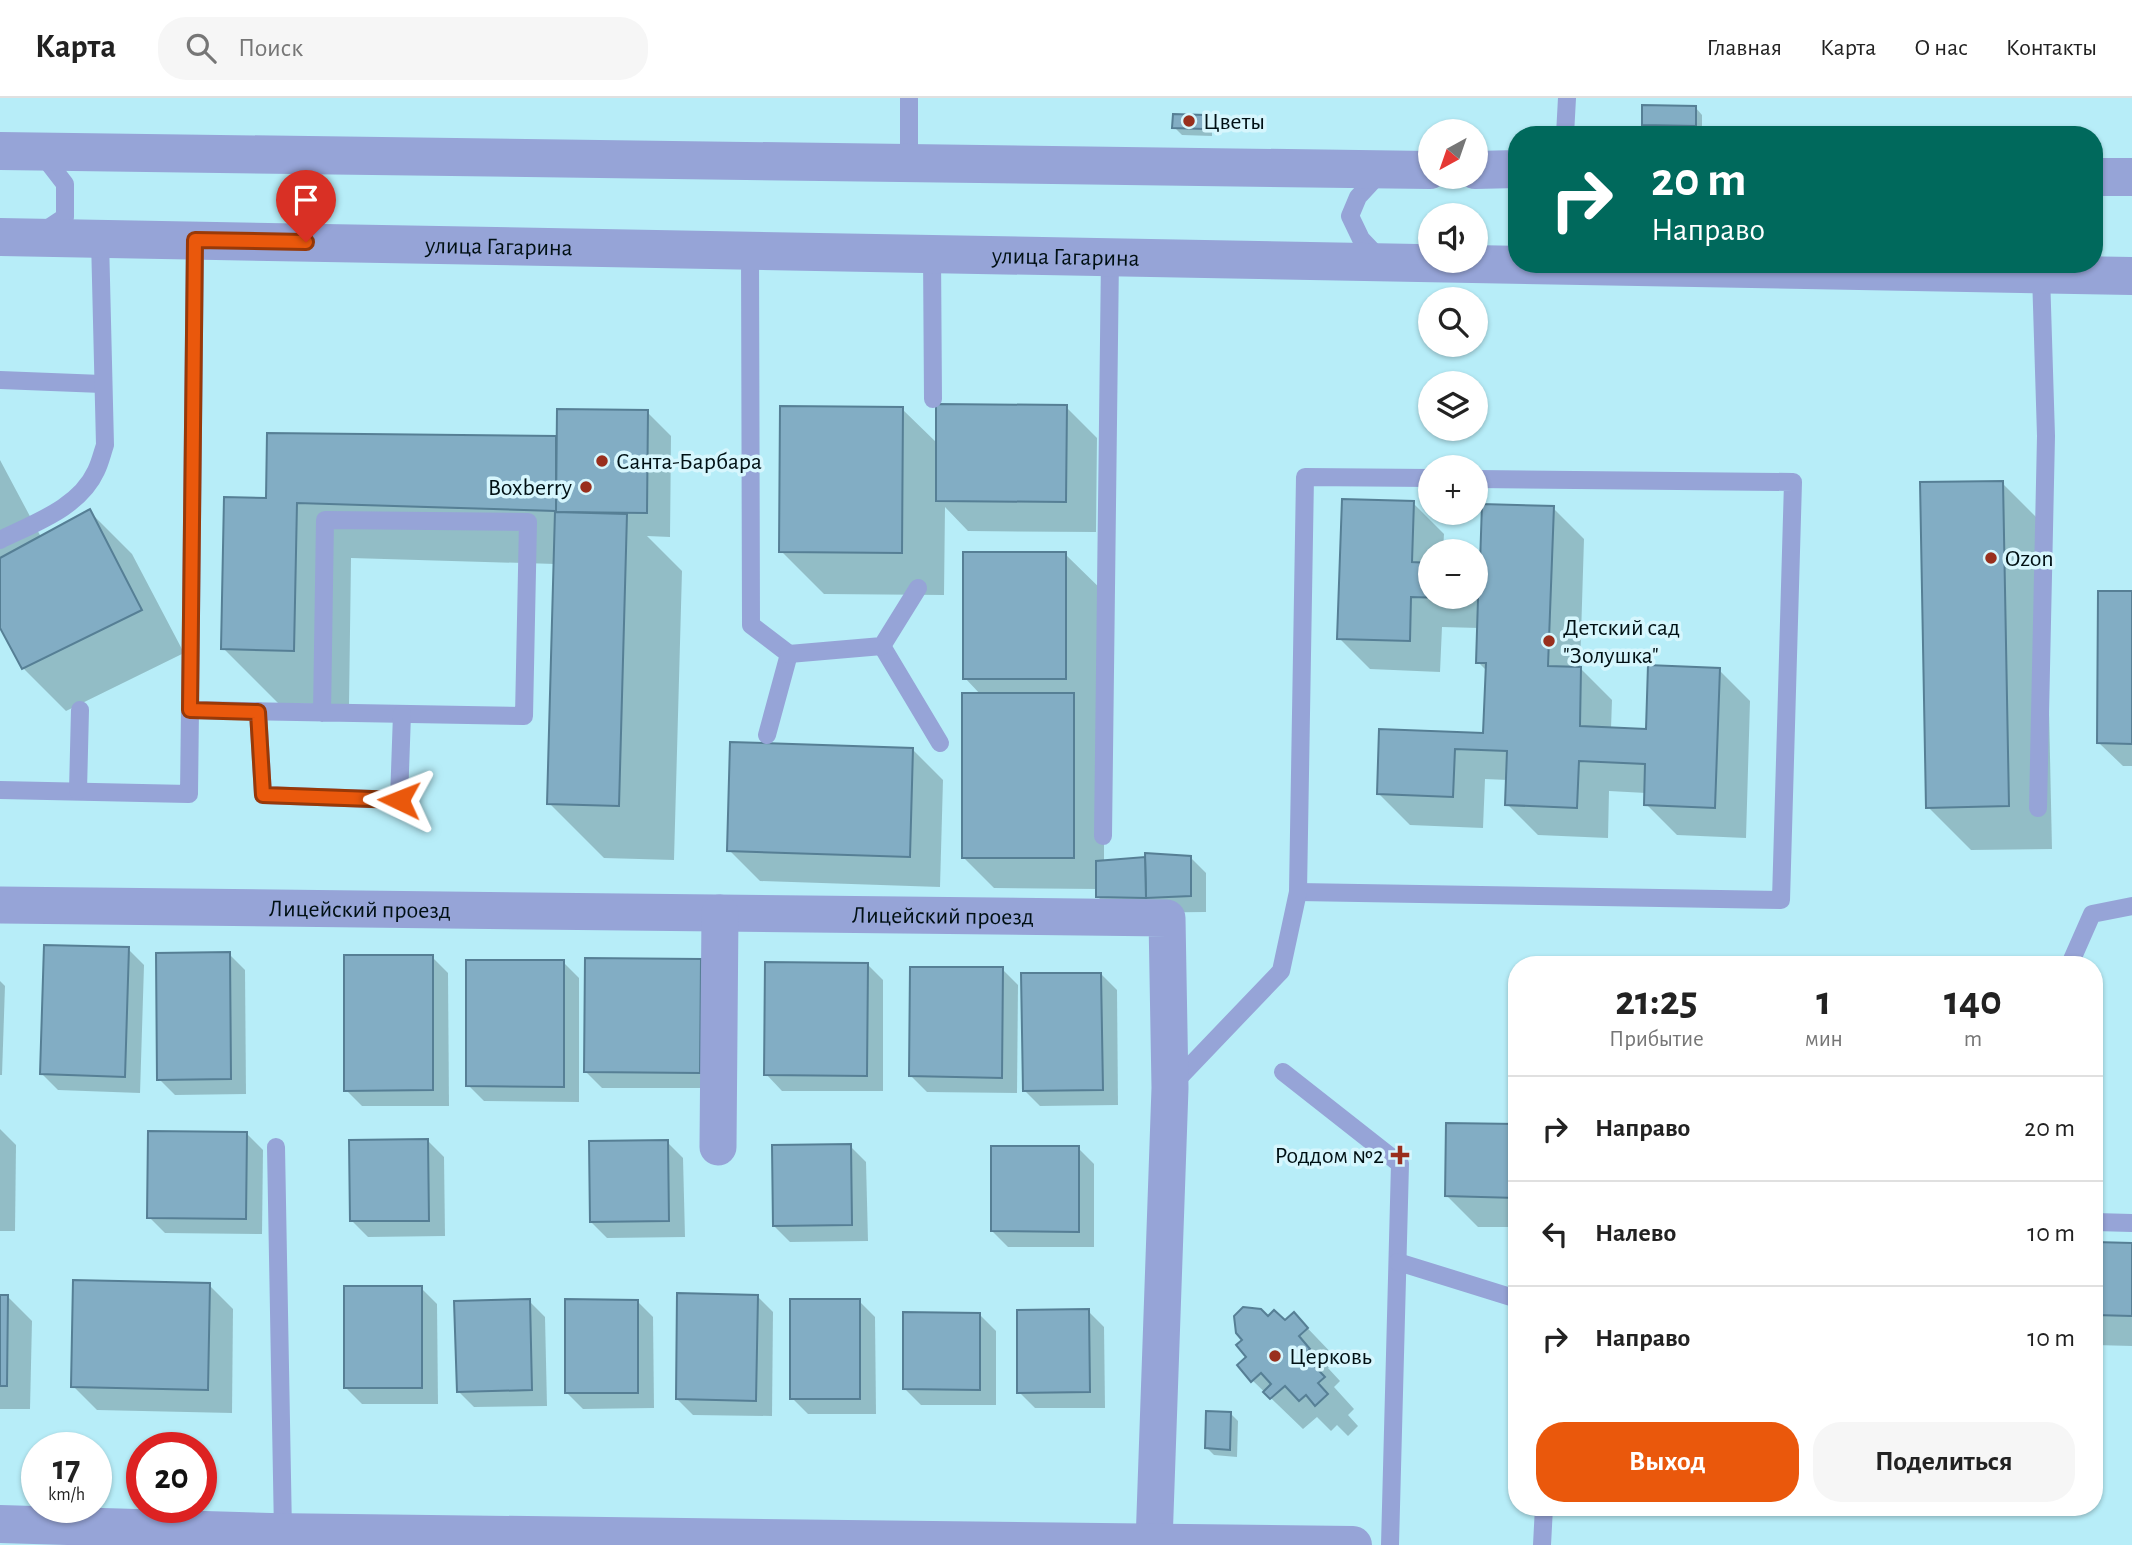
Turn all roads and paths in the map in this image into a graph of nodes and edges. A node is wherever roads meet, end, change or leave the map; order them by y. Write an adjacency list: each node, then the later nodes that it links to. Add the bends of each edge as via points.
1 (909, 98): 6 (lane)
2 (1567, 98): 3 (lane)
3 (1565, 126)
4 (0, 151): 5 (street)
5 (40, 152): 6 (street); 13 (lane, via 65,184 65,217)
6 (909, 164): 10 (street)
7 (1508, 169): 9 (street)
8 (1418, 170): 10 (street)
9 (1488, 170)
10 (1382, 171): 19 (lane, via 1358,197 1350,216 1361,239)
11 (2103, 177): 12 (street)
12 (2132, 177)
13 (18, 237): 14 (street, улица Гагарина)
14 (100, 239): 15 (street, улица Гагарина); 25 (lane)
15 (195, 240): 16 (street, улица Гагарина); 34 (lane)
16 (750, 250): 17 (street, улица Гагарина); 32 (lane, via 751,625)
17 (932, 254): 18 (street, улица Гагарина); 26 (lane)
18 (1110, 257): 19 (street, улица Гагарина); 43 (lane)
19 (1384, 262): 20 (street, улица Гагарина)
20 (1508, 263)
21 (2000, 273): 22 (street, улица Гагарина)
22 (2041, 274): 23 (street, улица Гагарина); 42 (lane, via 2046,436)
23 (2132, 276)
24 (0, 380): 25 (lane)
25 (102, 384): 29 (lane, via 105,445 96,473 65,507)
26 (933, 399)
27 (1418, 478): 44 (lane, via 1306,477)
28 (1488, 479): 44 (lane, via 1793,482 1781,900)
29 (0, 540)
30 (918, 588): 31 (lane)
31 (882, 646): 32 (lane); 39 (lane)
32 (789, 654): 38 (lane)
33 (80, 710): 41 (lane)
34 (190, 710): 35 (lane); 41 (lane, via 189,794)
35 (258, 712): 36 (lane); 37 (lane, via 263,795 399,800)
36 (322, 713): 37 (lane); 37 (lane, via 325,520 528,522 524,716)
37 (401, 714)
38 (767, 735)
39 (940, 743)
40 (0, 790): 41 (lane)
41 (78, 791)
42 (2038, 808)
43 (1103, 836)
44 (1298, 892): 50 (lane, via 1281,971)
45 (0, 905): 47 (street, Лицейский проезд)
46 (2132, 906): 48 (lane, via 2092,914)
47 (720, 913): 50 (street, Лицейский проезд, via 1167,918); 52 (street)
48 (2074, 956)
49 (1283, 1072): 55 (lane, via 1400,1164)
50 (1170, 1088): 61 (street)
51 (276, 1147): 59 (lane)
52 (718, 1147)
53 (2103, 1222): 54 (lane)
54 (2132, 1223)
55 (1398, 1262): 56 (lane); 65 (lane)
56 (1508, 1296)
57 (1544, 1516): 66 (lane)
58 (0, 1524): 59 (street)
59 (274, 1537): 60 (street)
60 (643, 1542): 62 (street)
61 (1154, 1543): 62 (street); 63 (street)
62 (1094, 1544)
63 (1257, 1545): 64 (street)
64 (1353, 1545)
65 (1390, 1545)
66 (1542, 1545)

